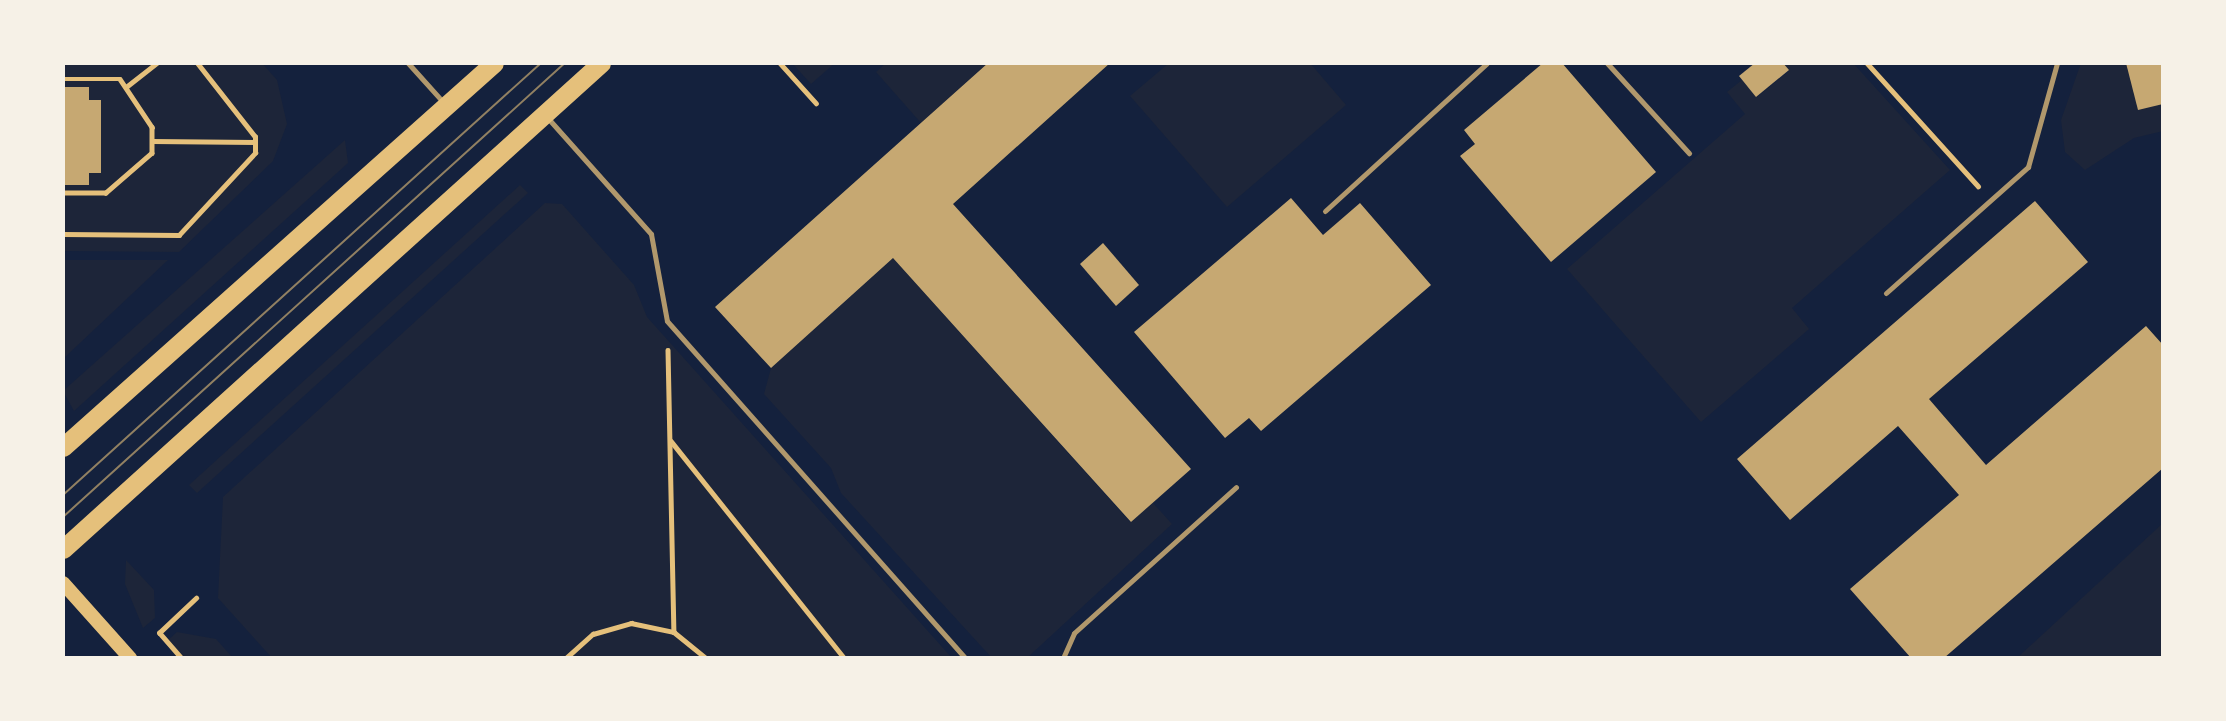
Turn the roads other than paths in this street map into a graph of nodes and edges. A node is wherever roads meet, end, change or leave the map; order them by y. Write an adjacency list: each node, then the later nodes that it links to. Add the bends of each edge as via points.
1 (408, 63): 7 (lane)
2 (494, 63): 7 (highway)
3 (601, 63): 8 (highway)
4 (1487, 63): 10 (lane)
5 (1607, 63): 9 (lane)
6 (2057, 63): 11 (lane, via 2028,167)
7 (447, 106): 12 (highway)
8 (545, 114): 14 (highway); 17 (lane, via 652,234 667,321)
9 (1689, 153)
10 (1325, 211)
11 (1885, 293)
12 (63, 447)
13 (1237, 487): 18 (lane, via 1074,633)
14 (63, 549)
15 (63, 583): 16 (main road)
16 (130, 658)
17 (965, 658)
18 (1063, 658)

